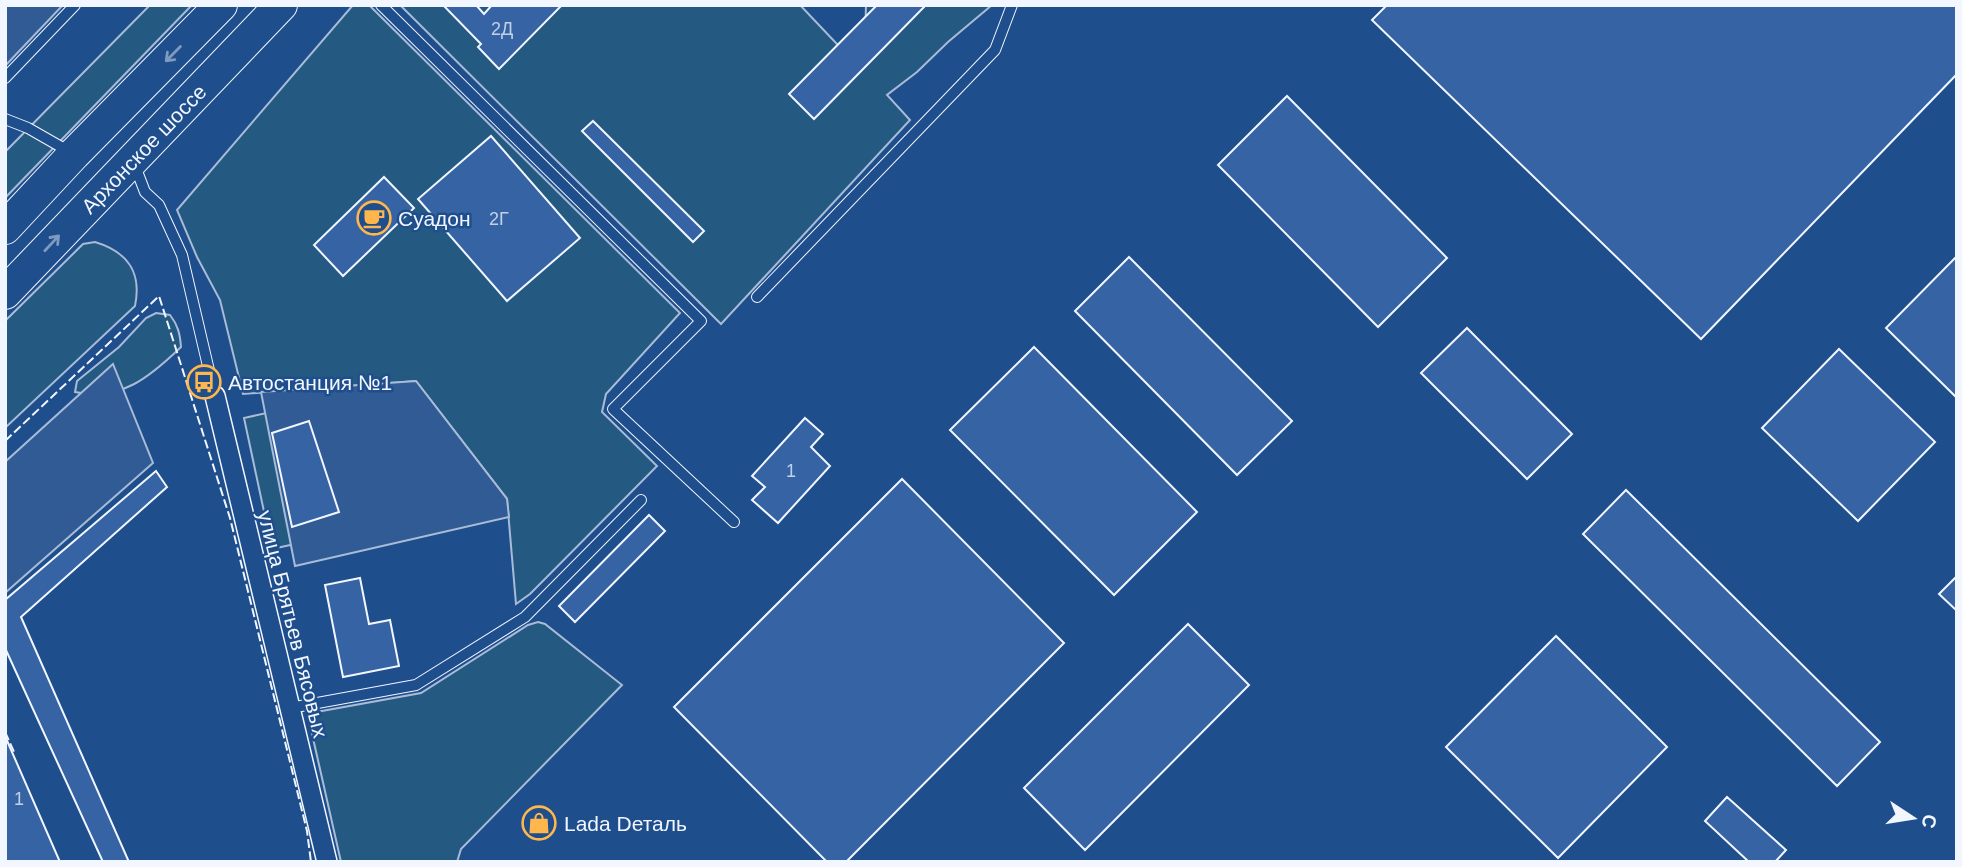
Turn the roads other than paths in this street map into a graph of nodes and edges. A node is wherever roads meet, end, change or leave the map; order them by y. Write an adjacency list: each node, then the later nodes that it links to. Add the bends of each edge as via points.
1 (75, 5): 6 (lane)
2 (221, 5): 8 (highway, one-way to 8)
3 (281, 5): 9 (highway, Архонское шоссе)
4 (381, 5): 15 (lane, via 701,321 613,408)
5 (1012, 5): 12 (lane, via 995,50)
6 (5, 78)
7 (5, 119): 8 (lane)
8 (74, 154): 10 (highway)
9 (132, 159): 11 (highway, Архонское шоссе, one-way to 9); 13 (lane, via 145,192 159,205 182,255)
10 (5, 228)
11 (5, 293)
12 (757, 297)
13 (215, 396): 16 (street, улица Брятьев Бясовых)
14 (641, 500): 16 (lane, via 525,617 416,685)
15 (734, 522)
16 (290, 708): 17 (street, улица Брятьев Бясовых)
17 (327, 862)

